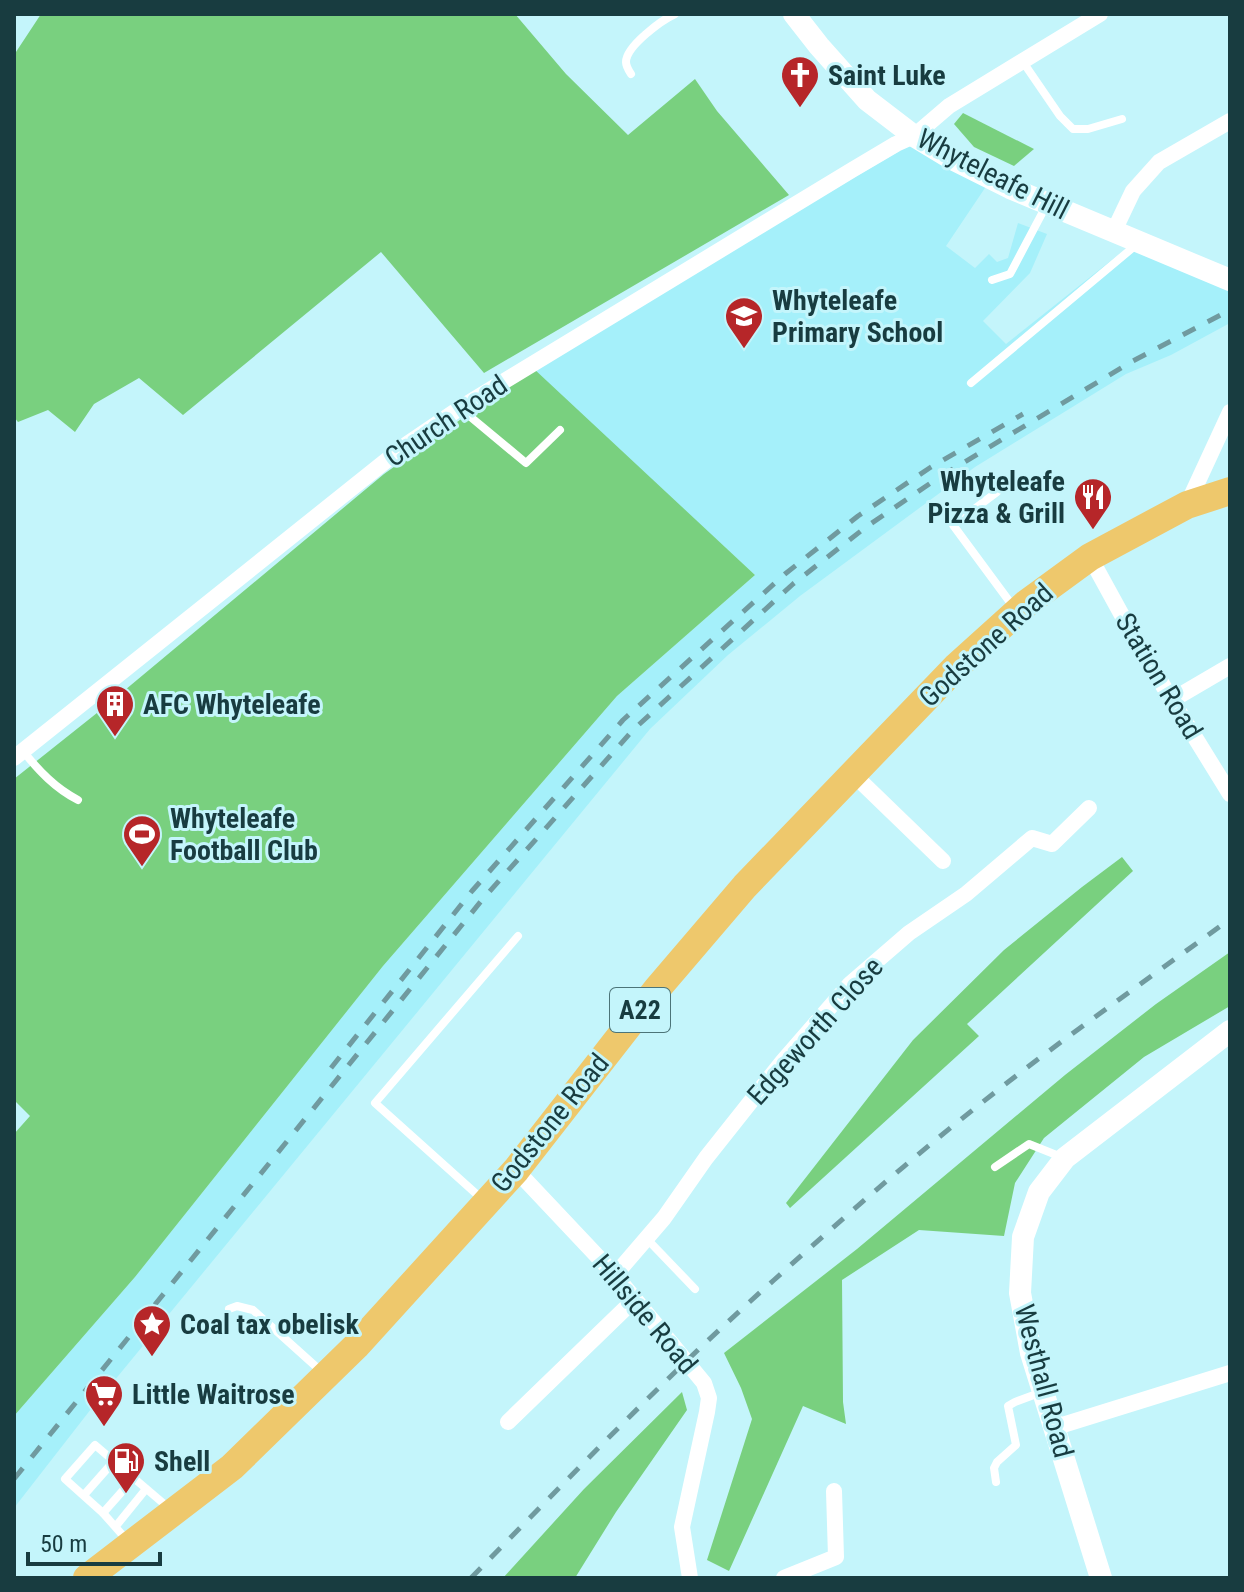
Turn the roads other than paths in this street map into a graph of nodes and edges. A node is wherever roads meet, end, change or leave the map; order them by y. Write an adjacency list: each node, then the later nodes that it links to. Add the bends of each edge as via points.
1 (675, 14): 5 (lane, via 631,52 626,59)
2 (794, 14): 8 (street, Whyteleafe Hill, via 867,100)
3 (1100, 14): 4 (street, Church Road)
4 (1022, 61): 6 (lane, via 1073,129); 8 (street, Church Road, via 949,106)
5 (631, 74)
6 (1122, 119)
7 (1230, 121): 10 (street, via 1159,162 1133,191)
8 (914, 136): 9 (street, Whyteleafe Hill); 15 (street, Church Road)
9 (1048, 203): 10 (street, Whyteleafe Hill); 12 (lane, via 1010,274)
10 (1114, 231): 11 (street, Whyteleafe Hill)
11 (1139, 242): 13 (street, Whyteleafe Hill); 14 (lane)
12 (992, 280)
13 (1230, 280)
14 (971, 383)
15 (460, 408): 17 (lane, via 526,463); 25 (street, Church Road, via 407,444)
16 (1230, 412): 20 (street)
17 (560, 430)
18 (1230, 491): 20 (highway, Godstone Road / A22)
19 (997, 492): 22 (lane, via 953,525)
20 (1187, 505): 21 (highway, Godstone Road / A22)
21 (1090, 557): 22 (highway, Godstone Road / A22); 24 (street, Station Road)
22 (1017, 611): 26 (highway, Godstone Road / A22)
23 (1230, 666): 24 (street)
24 (1172, 700): 27 (street, Station Road)
25 (18, 755): 28 (lane)
26 (853, 774): 30 (street); 35 (highway, Godstone Road / A22, via 667,977)
27 (1230, 794)
28 (78, 800)
29 (1089, 808): 37 (street, Edgeworth Close, via 1052,844 1032,838 850,984 783,1061)
30 (943, 861)
31 (518, 936): 36 (lane, via 375,1103)
32 (1230, 1031): 33 (street, Westhall Road)
33 (1065, 1158): 34 (lane, via 1029,1144); 44 (street, Westhall Road, via 1039,1192 1023,1237 1020,1293)
34 (995, 1167)
35 (516, 1170): 36 (highway, Godstone Road / A22); 38 (street, Hillside Road)
36 (486, 1203): 43 (highway, Godstone Road / A22)
37 (647, 1239): 38 (street, Edgeworth Close); 39 (lane)
38 (615, 1275): 40 (street, Hillside Road)
39 (695, 1289)
40 (635, 1299): 45 (street); 57 (street, Hillside Road, via 704,1383 709,1398 682,1527)
41 (229, 1309): 43 (lane, via 253,1310)
42 (1230, 1373): 46 (street)
43 (326, 1376): 53 (highway, Godstone Road / A22, via 232,1467)
44 (1043, 1392): 46 (street, Westhall Road); 49 (lane, via 1008,1406 1016,1445 997,1462)
45 (508, 1422)
46 (1053, 1428): 59 (street, Westhall Road)
47 (114, 1461): 48 (lane); 52 (lane); 52 (lane, via 95,1445 65,1479)
48 (134, 1478): 50 (lane); 54 (lane)
49 (996, 1482)
50 (146, 1489): 53 (lane); 55 (lane)
51 (834, 1491): 58 (street, via 836,1557)
52 (84, 1495): 54 (lane)
53 (173, 1512): 55 (highway, Godstone Road / A22)
54 (103, 1513): 55 (lane)
55 (123, 1535): 56 (highway, Godstone Road / A22)
56 (87, 1578)
57 (690, 1578)
58 (784, 1578)
59 (1101, 1578)

